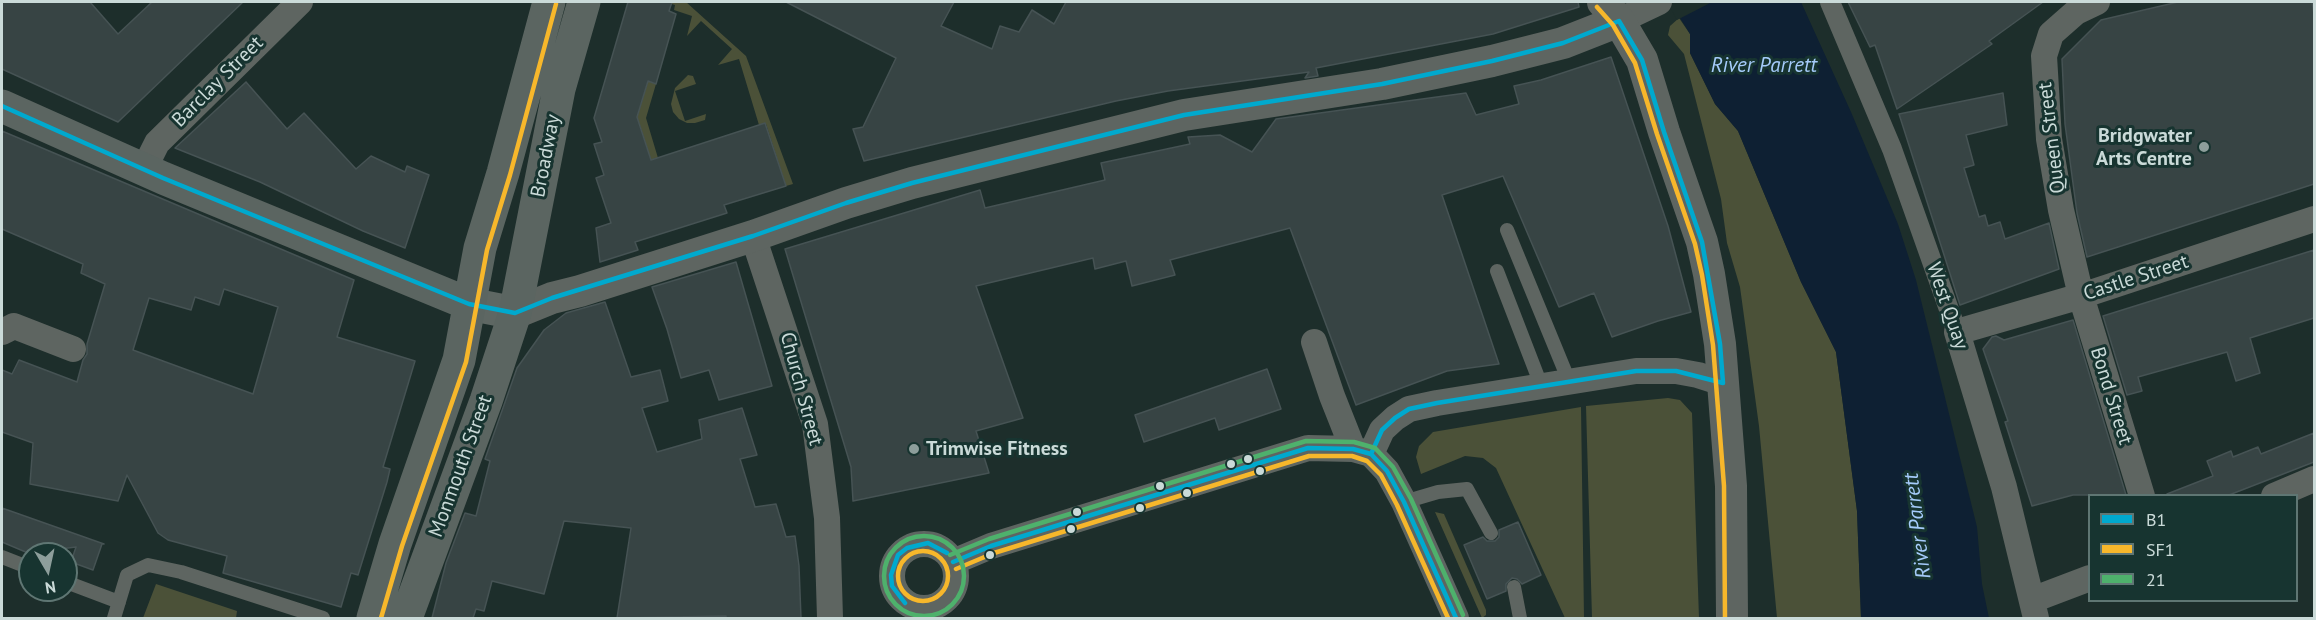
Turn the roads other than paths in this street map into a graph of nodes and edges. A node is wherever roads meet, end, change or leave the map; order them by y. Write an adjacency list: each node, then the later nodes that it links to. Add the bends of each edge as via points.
1 (300, 2): 9 (street, Barclay Street, via 157,143)
2 (549, 2): 15 (main road, Broadway, via 480,248)
3 (584, 2): 16 (main road, Broadway, via 559,89)
4 (1830, 2): 18 (street, West Quay, via 1892,149)
5 (2097, 2): 14 (street, Queen Street, via 2076,12 2051,34 2044,56 2049,139)
6 (1656, 3): 7 (street)
7 (1611, 11): 12 (street, via 1563,43 1382,84 1184,115 901,187); 22 (street, via 1642,60 1702,242)
8 (2, 106): 9 (main road)
9 (144, 169): 15 (main road)
10 (2314, 219): 14 (street, Castle Street)
11 (1507, 230): 21 (lane)
12 (753, 236): 16 (street); 42 (street, Church Street, via 815,424 827,518)
13 (1497, 272): 23 (lane)
14 (2081, 296): 18 (street, Castle Street); 26 (street, Bond Street)
15 (469, 304): 16 (main road); 40 (main road, Monmouth Street, via 459,360)
16 (515, 313): 41 (main road, Monmouth Street)
17 (2, 332): 20 (street, via 14,326)
18 (1957, 332): 37 (street, West Quay, via 2004,487)
19 (1314, 342): 24 (street, via 1332,396)
20 (73, 349)
21 (1569, 381): 22 (street, via 1659,370); 23 (street)
22 (1723, 383): 45 (street, via 1731,486)
23 (1541, 385): 24 (street, via 1409,409)
24 (1362, 451): 28 (street, via 1387,471); 31 (street, via 1308,448 991,546)
25 (2314, 479): 27 (street)
26 (2142, 494)
27 (2276, 494)
28 (1404, 502): 29 (lane, via 1467,489); 43 (street)
29 (1491, 533)
30 (2, 557): 32 (lane)
31 (953, 562)
32 (18, 563)
33 (2088, 579): 37 (street)
34 (78, 587): 36 (lane)
35 (1514, 587): 44 (lane)
36 (119, 602): 38 (lane); 39 (lane, via 127,575 148,565)
37 (2034, 609)
38 (114, 618)
39 (323, 618)
40 (373, 618)
41 (406, 618)
42 (830, 618)
43 (1456, 618)
44 (1520, 618)
45 (1732, 618)

